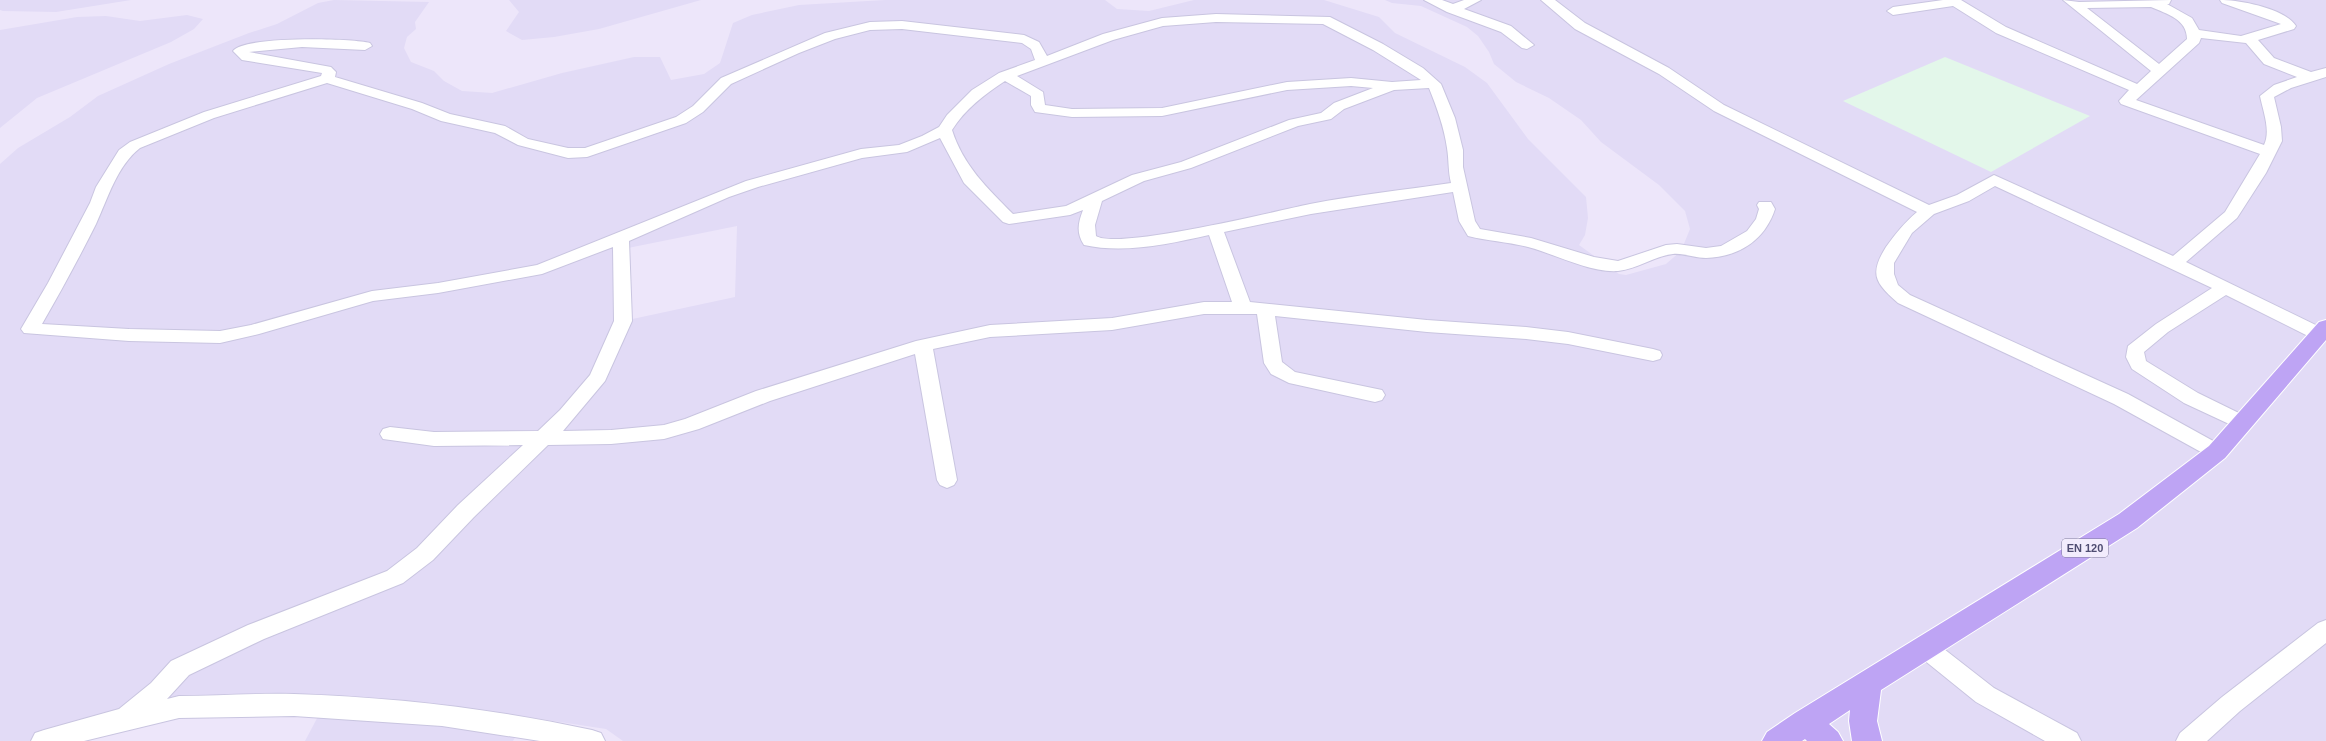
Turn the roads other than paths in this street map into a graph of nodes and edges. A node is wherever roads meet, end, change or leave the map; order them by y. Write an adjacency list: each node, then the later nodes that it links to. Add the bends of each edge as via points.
1 (1430, 0): 9 (street)
2 (1474, 0): 9 (street)
3 (1547, 0): 29 (street, via 1580,26 1660,68 1719,108)
4 (2169, 0): 8 (street)
5 (2226, 0): 12 (street, via 2278,17 2289,26)
6 (1954, 1): 10 (street); 23 (street, via 2001,30)
7 (2073, 3): 8 (street); 16 (street)
8 (2154, 4): 11 (street, via 2187,19)
9 (1452, 9): 13 (street, via 1506,29)
10 (1893, 11)
11 (2195, 33): 12 (street, via 2235,40); 16 (street, via 2191,45)
12 (2250, 39): 19 (street, via 2269,61)
13 (1527, 45)
14 (365, 46): 20 (street, via 302,43 246,48 240,51 247,57 326,70)
15 (1043, 62): 18 (street); 20 (street, via 1037,48 1031,41 1024,39 902,25 870,26 830,36 738,74 718,87 698,109 665,127 587,152 576,153 523,142 500,130 446,118 410,104); 21 (street, via 1108,37 1162,22 1216,18 1320,19 1378,46)
16 (2159, 71): 23 (street)
17 (2326, 72): 19 (street)
18 (1004, 76): 22 (street, via 1035,92 1038,95 1040,109 1072,112 1162,112 1287,86 1351,82); 24 (street, via 977,93 952,118)
19 (2310, 77): 25 (street, via 2271,92 2267,96 2274,127 2274,141)
20 (327, 79): 31 (street, via 209,115 131,147 124,153 104,186 58,283 30,329 220,337 372,296 438,288 542,269)
21 (1434, 84): 22 (street); 26 (street, via 1451,126 1455,167)
22 (1392, 86): 27 (street, via 1339,106 1326,116 1294,123 1186,165 1138,178)
23 (2138, 90): 25 (street, via 2126,101)
24 (945, 130): 27 (street, via 949,144 970,180 1008,219 1070,210); 31 (street, via 902,149 861,154 752,184)
25 (2268, 152): 32 (street, via 2247,193 2231,215)
26 (1460, 186): 28 (street, via 1468,225 1474,232 1530,243 1617,266 1637,262 1652,254 1672,249 1706,253 1735,247 1746,241 1762,225); 30 (street, via 1310,209)
27 (1095, 197): 30 (street, via 1085,229 1090,241 1097,244 1172,238)
28 (1765, 205)
29 (1928, 211): 32 (street, via 1963,198 1994,180); 43 (street, via 1906,230 1885,263 1885,274 1890,287 1900,295 2121,399)
30 (1215, 229): 34 (street)
31 (620, 238): 42 (street, via 623,321 598,377 567,415)
32 (2176, 263): 33 (street)
33 (2226, 287): 36 (street); 40 (street, via 2162,328 2135,350 2134,357 2139,364 2191,398)
34 (1243, 307): 35 (street); 37 (street, via 1204,308 1112,324 990,331)
35 (1265, 309): 38 (street, via 1427,326 1526,333 1568,338); 39 (street, via 1273,363 1278,370 1289,377)
36 (2323, 331): 40 (main road, EN 120)
37 (922, 345): 42 (street, via 763,396 692,424 664,432 611,437); 44 (street)
38 (1653, 355)
39 (1375, 395)
40 (2242, 423): 43 (main road, EN 120)
41 (390, 434): 42 (street, via 434,439)
42 (545, 436): 48 (street, via 425,554 395,577 206,654 180,668 160,690)
43 (2217, 452): 46 (main road, EN 120, via 2128,521)
44 (947, 480)
45 (2326, 630): 56 (street, via 2231,704)
46 (1927, 649): 47 (main road, EN 120); 55 (street, via 1985,695)
47 (1868, 684): 49 (main road, EN 120); 54 (main road, via 1863,721)
48 (126, 718): 50 (street); 51 (street, via 179,707 294,705 442,715 521,726)
49 (1805, 722): 52 (main road, EN 120); 53 (main road)
50 (44, 741)
51 (592, 741)
52 (1777, 741)
53 (1828, 741)
54 (1867, 741)
55 (2068, 741)
56 (2189, 741)

